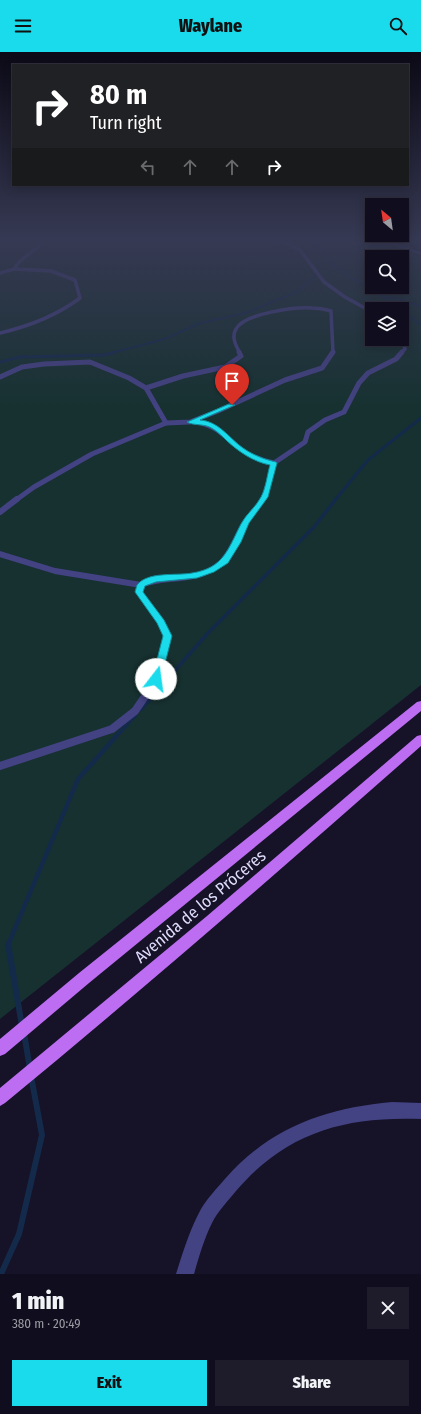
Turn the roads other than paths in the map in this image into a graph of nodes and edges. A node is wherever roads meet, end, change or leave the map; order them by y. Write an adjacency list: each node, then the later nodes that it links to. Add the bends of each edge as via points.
1 (80, 297): 4 (lane, via 51,317 23,328)
2 (345, 297): 3 (lane)
3 (365, 308)
4 (0, 333)
5 (404, 346): 10 (lane, via 396,359 368,373 359,383 344,412 325,420 308,432 305,442)
6 (0, 377): 7 (lane, via 22,367 90,362)
7 (146, 388): 8 (lane, via 183,376 225,367 241,356 234,341 236,330 242,322 257,316 306,308 331,311 333,354 322,368 284,380); 9 (lane)
8 (190, 422): 9 (lane); 10 (lane, via 203,422 216,427 249,455 264,462)
9 (166, 423): 11 (lane, via 92,454 34,486)
10 (274, 463): 13 (lane, via 265,497 246,523 225,562 194,576 149,580)
11 (0, 512)
12 (0, 554): 13 (lane, via 54,571)
13 (141, 585): 16 (lane, via 139,592 168,636 156,679 135,712 112,729)
14 (421, 705): 17 (main road, Avenida de los Próceres)
15 (421, 739): 18 (main road, Avenida de los Próceres, via 283,860)
16 (0, 766)
17 (0, 1049)
18 (0, 1098)
19 (421, 1112): 20 (street, via 383,1109 341,1116 303,1130 268,1150 236,1177 207,1216)
20 (185, 1274)

